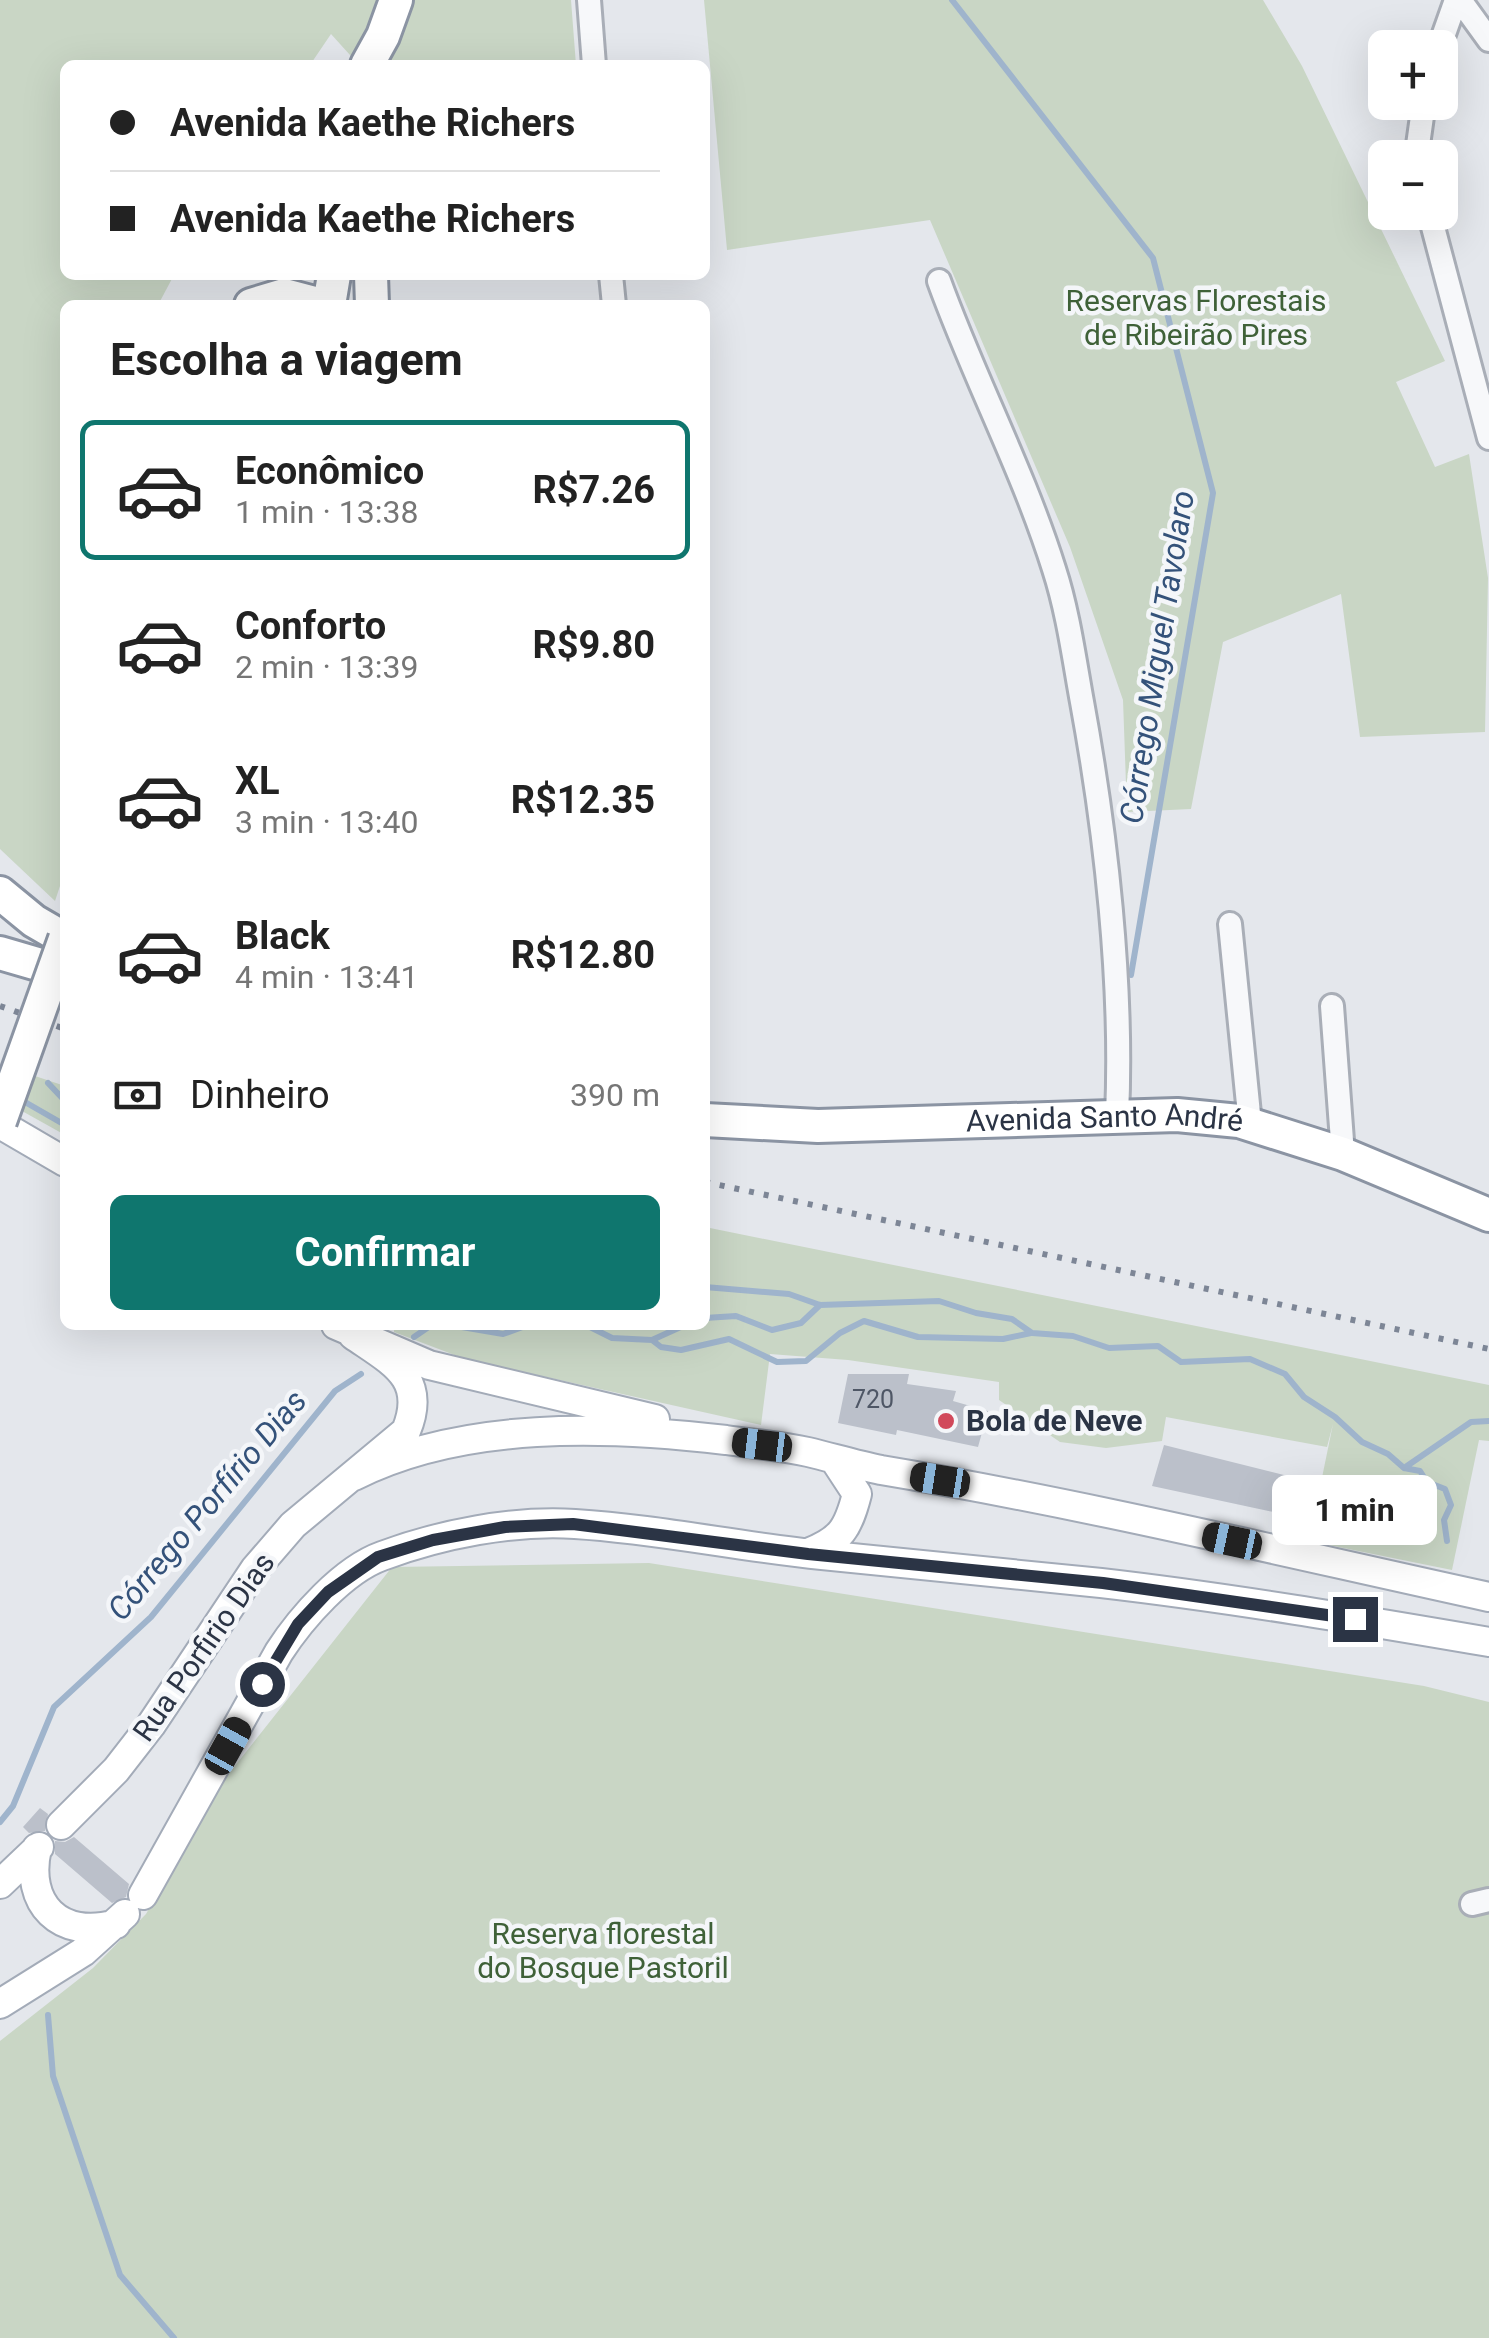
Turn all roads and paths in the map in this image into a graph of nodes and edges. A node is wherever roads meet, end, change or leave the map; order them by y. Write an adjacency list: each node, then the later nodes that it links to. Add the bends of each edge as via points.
1 (396, 0): 6 (highway)
2 (589, 0): 7 (street)
3 (1458, 0): 4 (street); 5 (street)
4 (1446, 30)
5 (1489, 40)
6 (376, 55)
7 (594, 60)
8 (1434, 230): 10 (street)
9 (939, 281): 18 (street, via 1040,525 1073,650 1105,850 1120,1062)
10 (1489, 438)
11 (0, 893): 13 (highway)
12 (1230, 924): 21 (street)
13 (60, 936)
14 (0, 953): 16 (highway)
15 (60, 953): 20 (highway, bridge)
16 (60, 971)
17 (1332, 1006): 22 (street)
18 (1117, 1116): 19 (highway, Avenida Santo André, via 818,1126); 21 (highway, Avenida Santo André)
19 (710, 1120)
20 (0, 1123): 23 (main road)
21 (1250, 1124): 22 (highway, Avenida Santo André)
22 (1342, 1154): 24 (highway, Avenida Santo André)
23 (60, 1159)
24 (1489, 1215)
25 (344, 1330): 26 (main road, via 430,1365); 28 (main road, via 402,1372 414,1401 406,1432)
26 (762, 1445): 27 (main road); 28 (main road, via 580,1430 418,1449)
27 (836, 1462): 29 (main road, via 857,1494 852,1512 836,1542); 30 (main road, via 975,1485)
28 (354, 1476): 32 (main road, Rua Porfirio Dias, via 293,1524 116,1770)
29 (808, 1554): 31 (main road, via 1103,1583); 34 (main road, via 573,1524 505,1527 378,1557 328,1592 298,1624)
30 (1489, 1597)
31 (1489, 1642)
32 (47, 1839): 33 (main road, Rua Porfirio Dias); 34 (main road, via 32,1868 34,1887 58,1920 96,1930)
33 (0, 1884)
34 (128, 1911): 35 (main road, via 54,1973)
35 (0, 2004)

